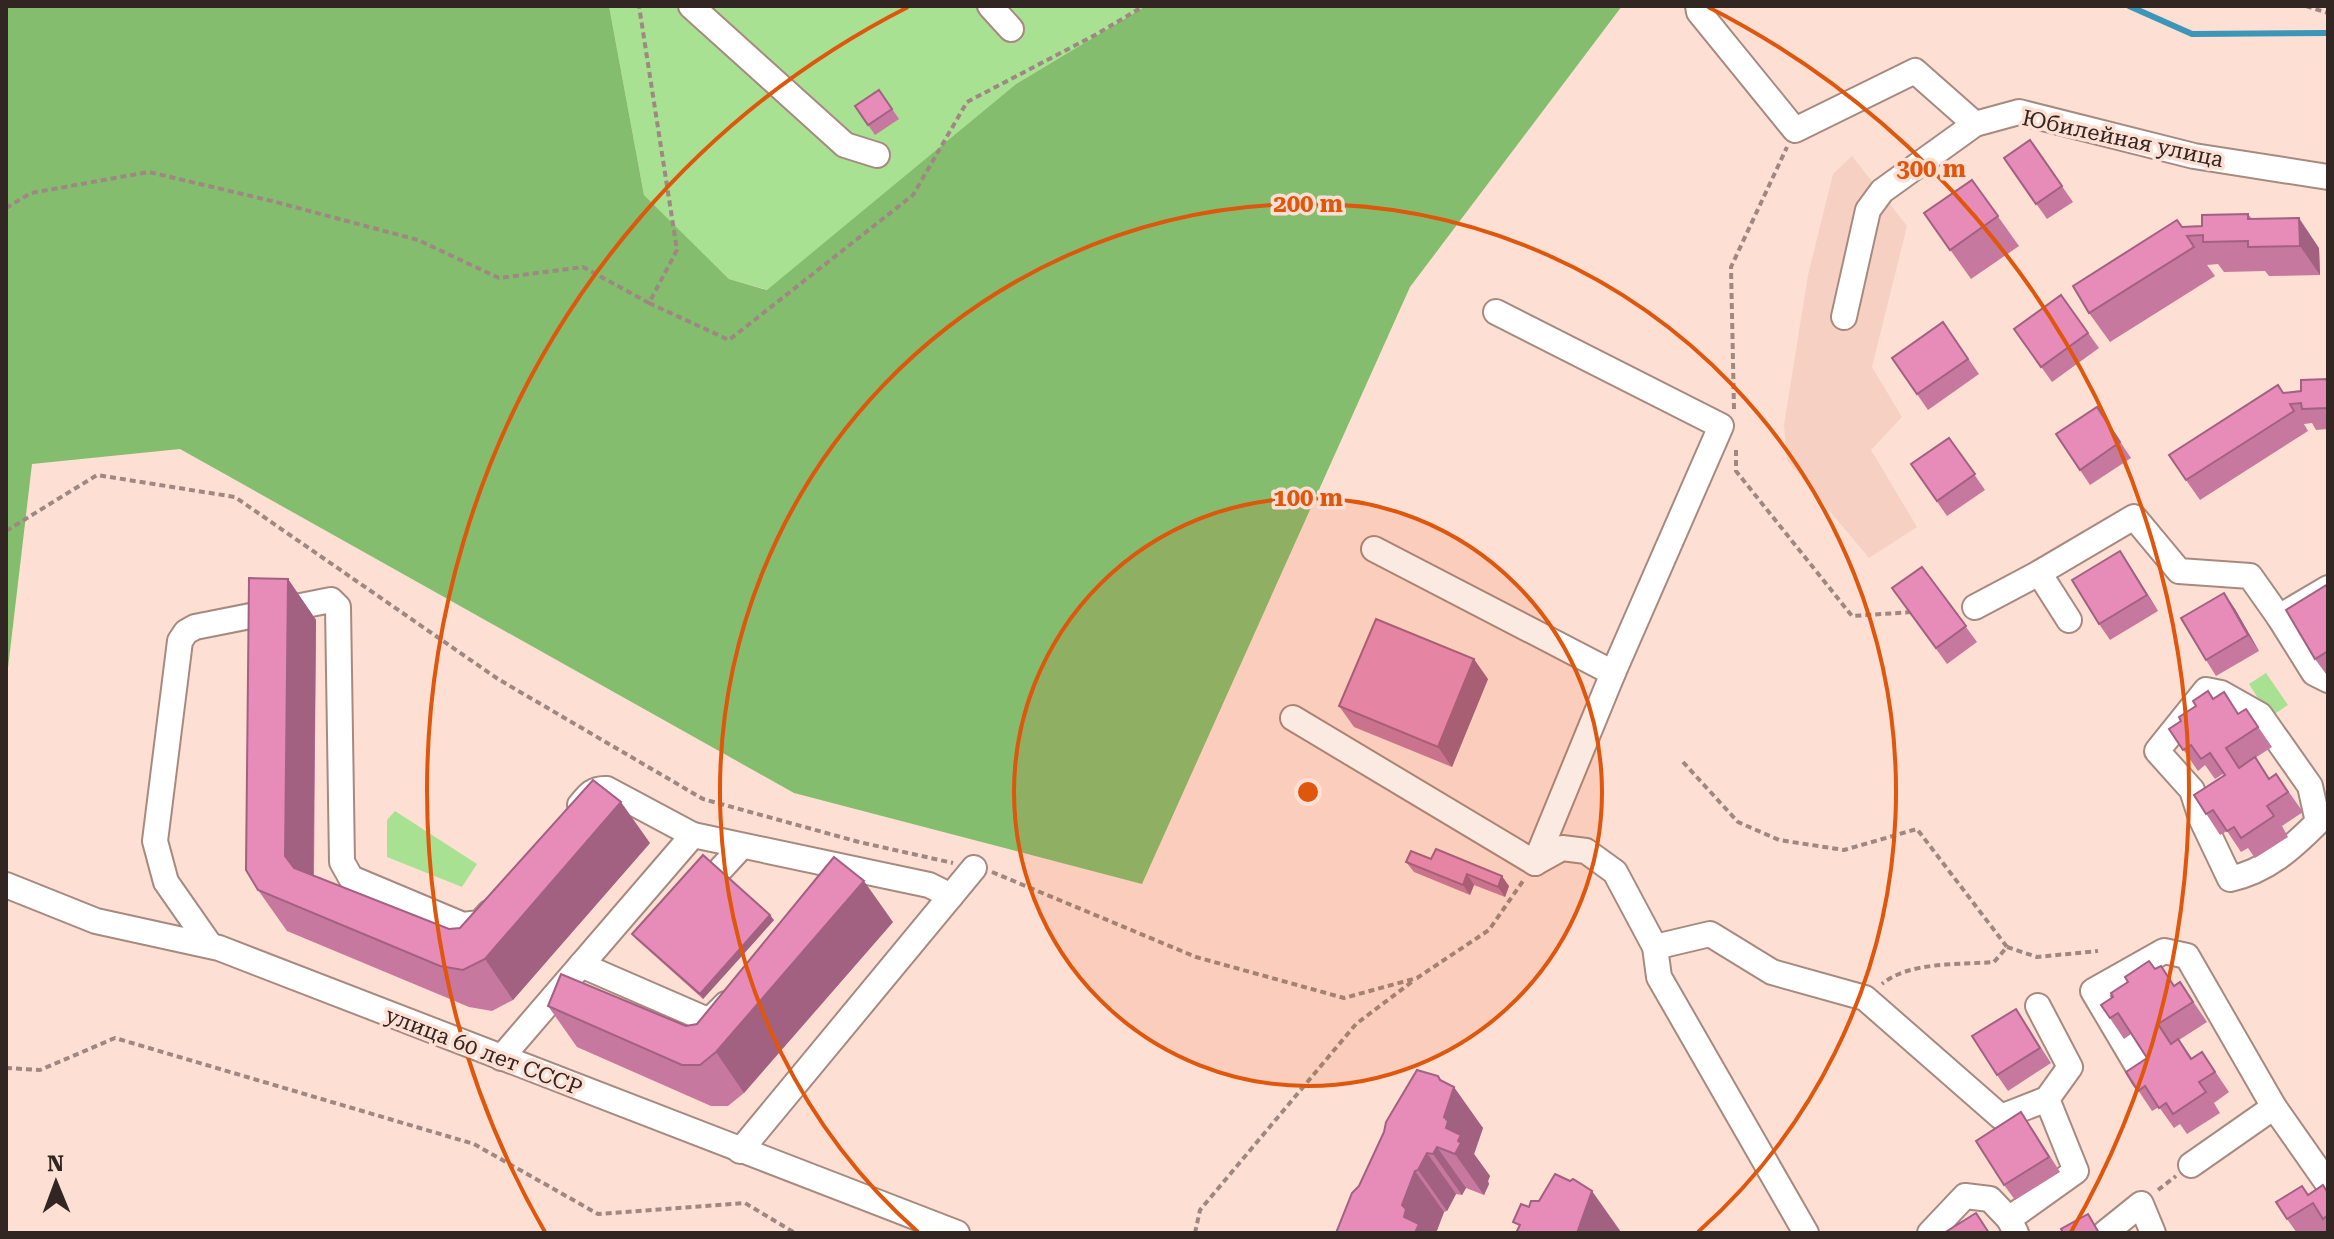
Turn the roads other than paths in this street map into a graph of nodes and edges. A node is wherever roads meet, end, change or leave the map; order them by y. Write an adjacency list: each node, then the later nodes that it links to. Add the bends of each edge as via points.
1 (691, 6): 6 (street, via 845,145)
2 (990, 6): 4 (street)
3 (1698, 6): 5 (street, via 1795,130 1915,71)
4 (1011, 29)
5 (1975, 124): 7 (street, Юбилейная улица, via 2019,112 2194,156); 9 (street, Юбилейная улица, via 1882,191 1868,210)
6 (877, 155)
7 (2328, 177)
8 (1496, 312): 16 (street, via 1721,426)
9 (1844, 317)
10 (1374, 549): 16 (street)
11 (2039, 573): 13 (street); 14 (street, via 2134,517 2179,571 2250,576); 15 (street)
12 (2328, 588): 14 (street)
13 (1975, 607)
14 (2279, 617): 17 (street, via 2314,673)
15 (2069, 620)
16 (1613, 673): 23 (street)
17 (2328, 680)
18 (1293, 718): 23 (street)
19 (2323, 823): 19 (street, via 2253,874 2230,879 2192,790 2157,751 2206,690 2221,693 2260,715 2310,786)
20 (560, 828): 21 (street, via 598,788)
21 (693, 835): 22 (street); 33 (street)
22 (742, 846): 24 (street); 26 (street)
23 (1535, 863): 32 (street, via 1562,848 1586,851 1615,872)
24 (848, 868): 28 (street); 29 (street, via 929,885)
25 (974, 868): 29 (street)
26 (719, 871)
27 (6, 885): 31 (street, улица 60 лет СССР, via 96,921)
28 (827, 891)
29 (951, 896): 40 (street)
30 (500, 899): 31 (street, via 480,923 463,925 351,878 345,870 338,607 331,600 195,627 180,641 155,841 166,882)
31 (210, 945): 36 (street, улица 60 лет СССР)
32 (1655, 947): 38 (street, via 1710,934 1772,972 1865,998 2001,1117); 45 (street, via 1659,977)
33 (581, 965): 34 (street, via 711,1019); 36 (street)
34 (746, 982)
35 (2038, 1006): 38 (street, via 2070,1067)
36 (501, 1058): 40 (street, улица 60 лет СССР)
37 (2144, 1077): 39 (street, via 2093,991 2164,951 2187,956)
38 (2047, 1099): 43 (street, via 2076,1171)
39 (2274, 1107): 41 (street); 42 (street)
40 (740, 1151): 44 (street, улица 60 лет СССР)
41 (2191, 1165)
42 (2328, 1184)
43 (2013, 1226): 46 (street, via 1990,1199 1965,1196)
44 (957, 1233)
45 (1806, 1233)
46 (1930, 1233)
47 (2105, 1233): 48 (street, via 2141,1204)
48 (2153, 1233)

